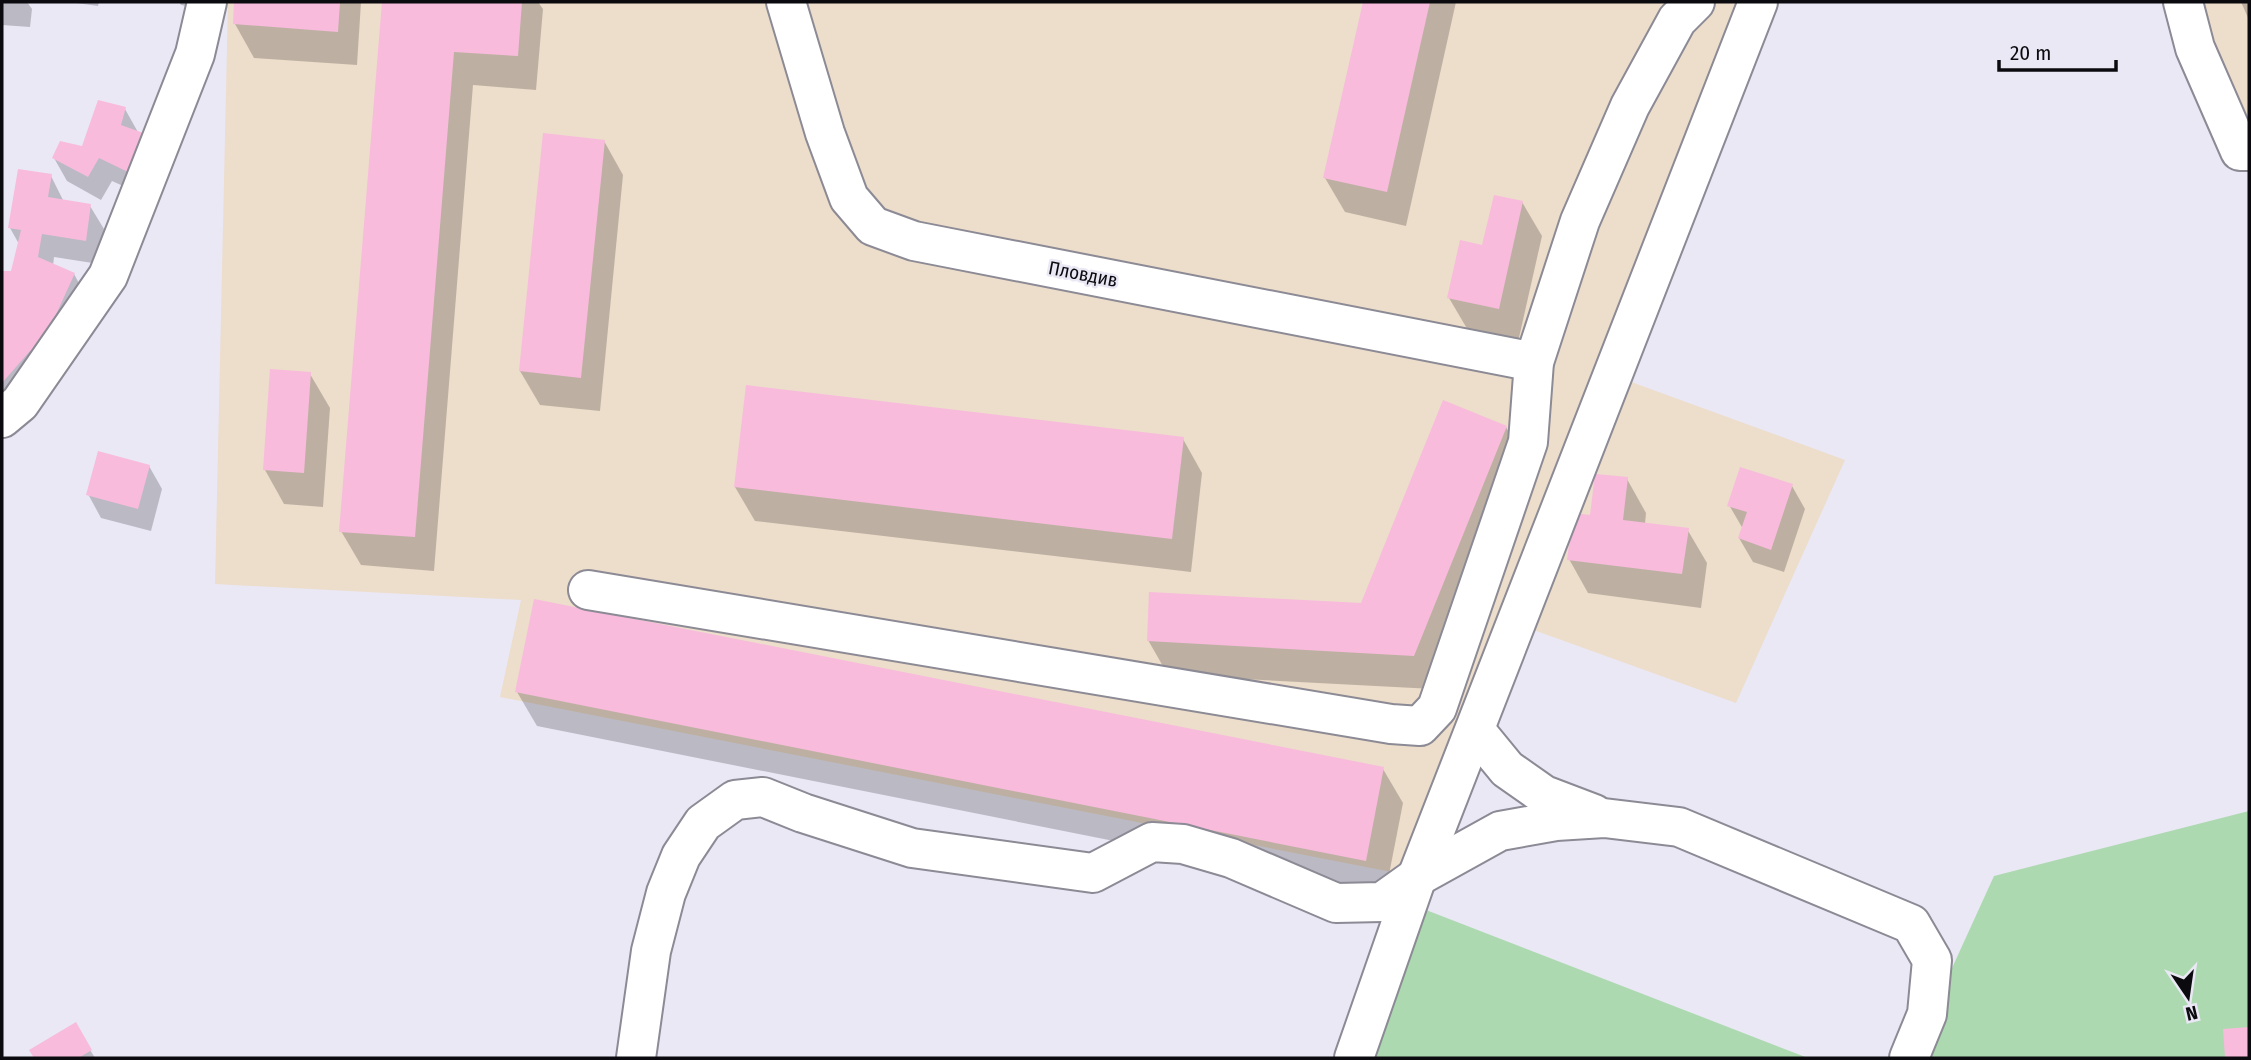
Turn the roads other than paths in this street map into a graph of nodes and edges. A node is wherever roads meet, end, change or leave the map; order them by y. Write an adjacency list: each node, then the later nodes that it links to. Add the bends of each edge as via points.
1 (207, 2): 8 (street, via 195,54 108,276 20,403)
2 (786, 2): 7 (street, Пловдив, via 824,133 849,198 873,226 914,241)
3 (1695, 2): 7 (street, via 1677,20 1630,106 1580,221)
4 (1758, 2): 10 (street)
5 (2183, 2): 6 (street, via 2195,48 2240,151)
6 (2249, 151)
7 (1534, 362): 9 (street, via 1528,442 1437,708 1420,726)
8 (2, 418)
9 (587, 590)
10 (1475, 730): 11 (street, via 1507,769 1544,795); 12 (street)
11 (1604, 818): 12 (street, via 1500,831); 15 (street, via 1678,827 1911,924 1932,960 1927,1014)
12 (1417, 877): 13 (street, via 1382,902 1336,903 1231,858 1183,844 1152,842 1093,873 912,848 763,797 735,800 703,823 681,856 666,893 650,951); 14 (street)
13 (636, 1058)
14 (1354, 1058)
15 (1909, 1058)

